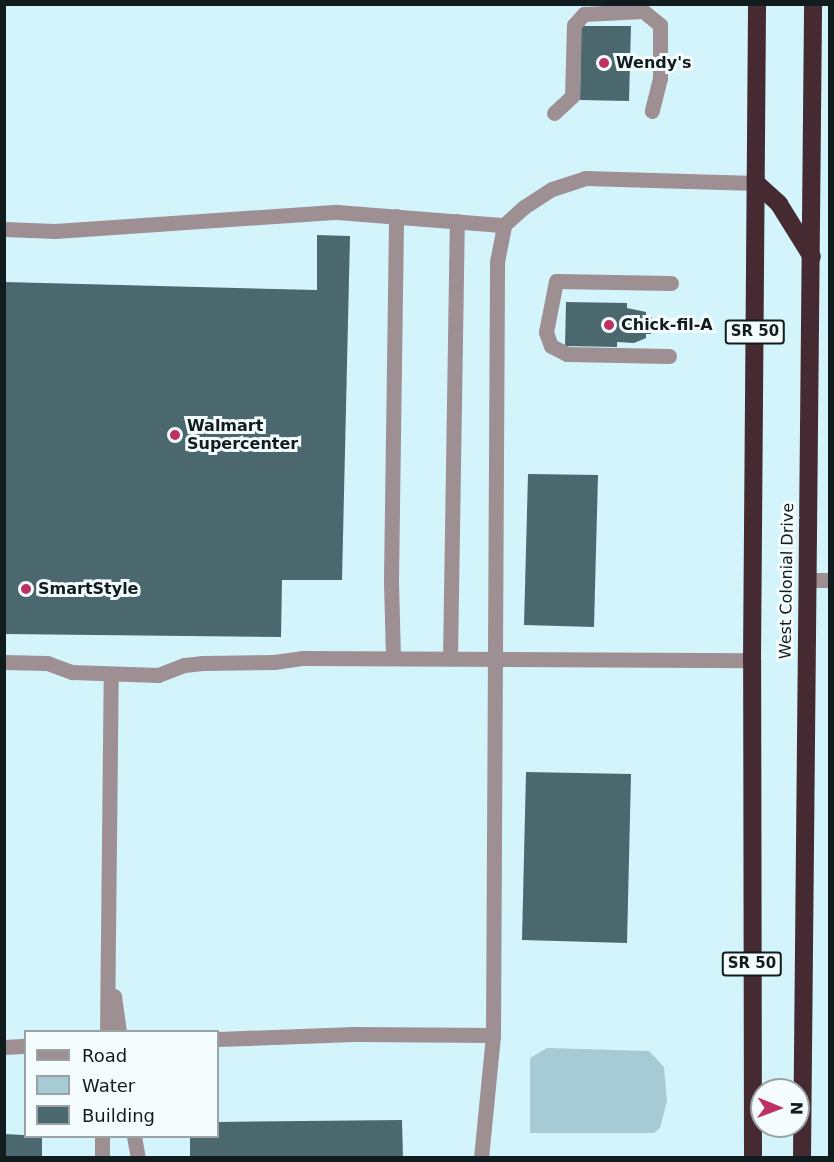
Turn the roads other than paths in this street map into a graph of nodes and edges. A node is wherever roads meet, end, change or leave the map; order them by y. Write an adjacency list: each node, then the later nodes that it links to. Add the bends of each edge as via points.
1 (757, 4): 5 (highway, West Colonial Drive / SR 50)
2 (813, 4): 10 (highway, West Colonial Drive / SR 50)
3 (652, 111): 4 (street, via 660,78 660,25 643,11 584,14 574,25 572,96)
4 (554, 113)
5 (756, 183): 8 (street, via 585,178 552,189); 10 (highway, via 779,204); 18 (highway, West Colonial Drive / SR 50)
6 (396, 216): 7 (street); 9 (street, via 337,212 55,231); 15 (street)
7 (457, 221): 8 (street); 16 (street)
8 (504, 225): 17 (street, via 497,262)
9 (4, 229)
10 (812, 257): 13 (highway, West Colonial Drive / SR 50)
11 (671, 283): 12 (street, via 556,281 546,332 551,346 567,354)
12 (669, 356)
13 (807, 580): 14 (street); 34 (highway, West Colonial Drive / SR 50)
14 (830, 580)
15 (393, 658): 16 (street); 20 (street, via 202,663 158,675)
16 (450, 658): 17 (street)
17 (495, 659): 18 (street); 24 (street)
18 (752, 660): 33 (highway, West Colonial Drive / SR 50)
19 (4, 662): 20 (street, via 47,663 72,672)
20 (111, 674): 21 (street)
21 (107, 948): 22 (street); 23 (street)
22 (106, 1030)
23 (119, 1030)
24 (493, 1035): 25 (street, via 354,1034); 32 (street)
25 (219, 1040)
26 (24, 1046): 27 (street)
27 (4, 1047)
28 (102, 1138): 30 (street)
29 (134, 1138): 31 (street)
30 (102, 1158)
31 (138, 1158)
32 (481, 1158)
33 (753, 1158)
34 (802, 1158)

